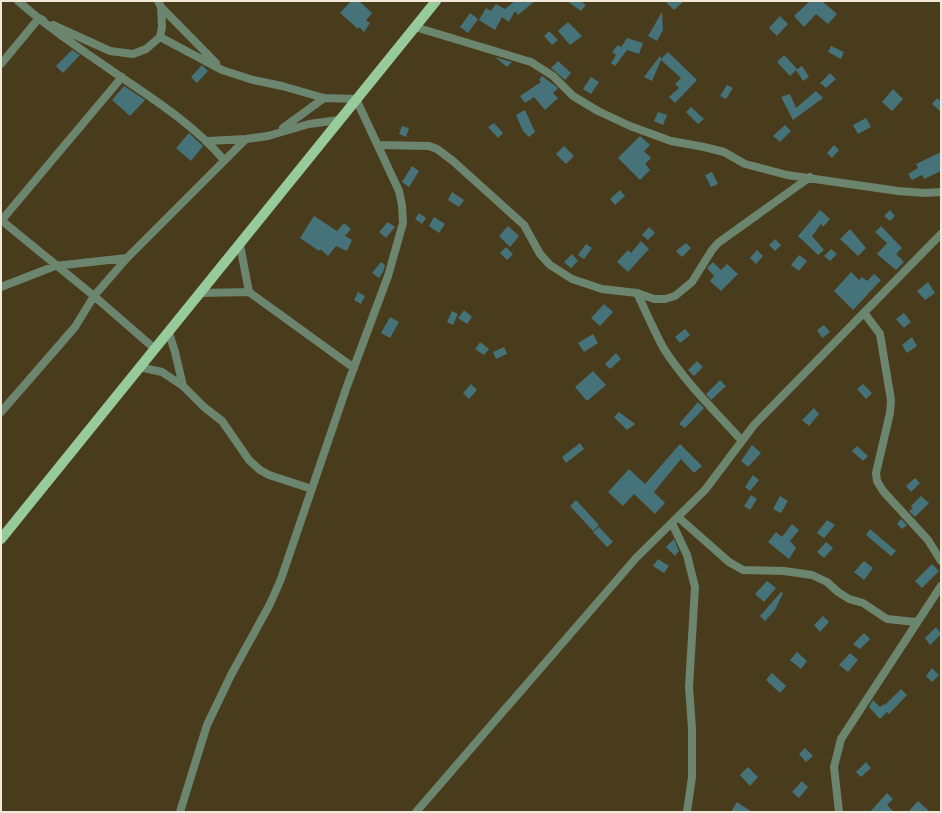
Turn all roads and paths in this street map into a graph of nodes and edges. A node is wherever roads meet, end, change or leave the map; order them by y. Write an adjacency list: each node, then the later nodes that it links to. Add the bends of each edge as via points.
1 (18, 1): 4 (street)
2 (436, 1): 5 (main road)
3 (159, 4): 6 (street, via 162,27); 8 (street)
4 (39, 18): 6 (street, via 118,53 133,54 146,49); 7 (street); 9 (street)
5 (415, 27): 11 (main road); 18 (street, via 531,62 553,76 573,96 598,111 671,142 724,152 745,164 762,169)
6 (160, 37): 8 (street)
7 (1, 64)
8 (222, 70): 10 (street)
9 (122, 77): 15 (street, via 153,97); 20 (street)
10 (324, 98): 11 (street); 13 (street)
11 (356, 99): 12 (main road); 16 (street)
12 (339, 120): 13 (street, via 304,125); 22 (main road)
13 (277, 133): 14 (street)
14 (246, 139): 15 (street); 17 (street)
15 (208, 141): 17 (street)
16 (378, 145): 28 (street, via 429,146 437,149 524,225 540,254 560,272 602,289); 34 (street, via 399,191 403,223 388,276)
17 (224, 160): 23 (street)
18 (810, 177): 19 (street, via 898,191); 28 (street, via 718,243 692,282 675,296 654,299)
19 (941, 192)
20 (1, 220): 24 (street)
21 (941, 234): 30 (street)
22 (240, 245): 26 (street); 27 (main road)
23 (126, 258): 24 (street); 29 (street)
24 (55, 266): 25 (street); 29 (street)
25 (1, 287)
26 (249, 292): 27 (street); 34 (street)
27 (201, 293): 31 (main road)
28 (637, 293): 37 (street, via 656,335 679,370)
29 (94, 296): 32 (street); 36 (street, via 75,326)
30 (865, 314): 37 (street, via 754,425); 42 (street, via 880,334 891,400 876,473 877,481 883,491 928,540)
31 (169, 332): 32 (main road); 35 (street)
32 (155, 349): 33 (main road)
33 (139, 367): 35 (street, via 162,372); 41 (main road)
34 (354, 368): 38 (street)
35 (183, 386): 38 (street, via 222,422 249,460 260,470)
36 (1, 412)
37 (742, 441): 39 (street, via 705,490)
38 (312, 489): 45 (street, via 270,604 231,675 204,732)
39 (678, 517): 40 (street); 44 (street, via 729,562 743,570 812,575 827,582 849,599 863,603 888,619)
40 (672, 523): 46 (street, via 636,558); 47 (street, via 687,555 695,587 689,687 692,777)
41 (1, 539)
42 (941, 561)
43 (941, 586): 44 (street)
44 (916, 622): 48 (street, via 841,739 834,767)
45 (180, 812)
46 (416, 812)
47 (687, 812)
48 (839, 812)

